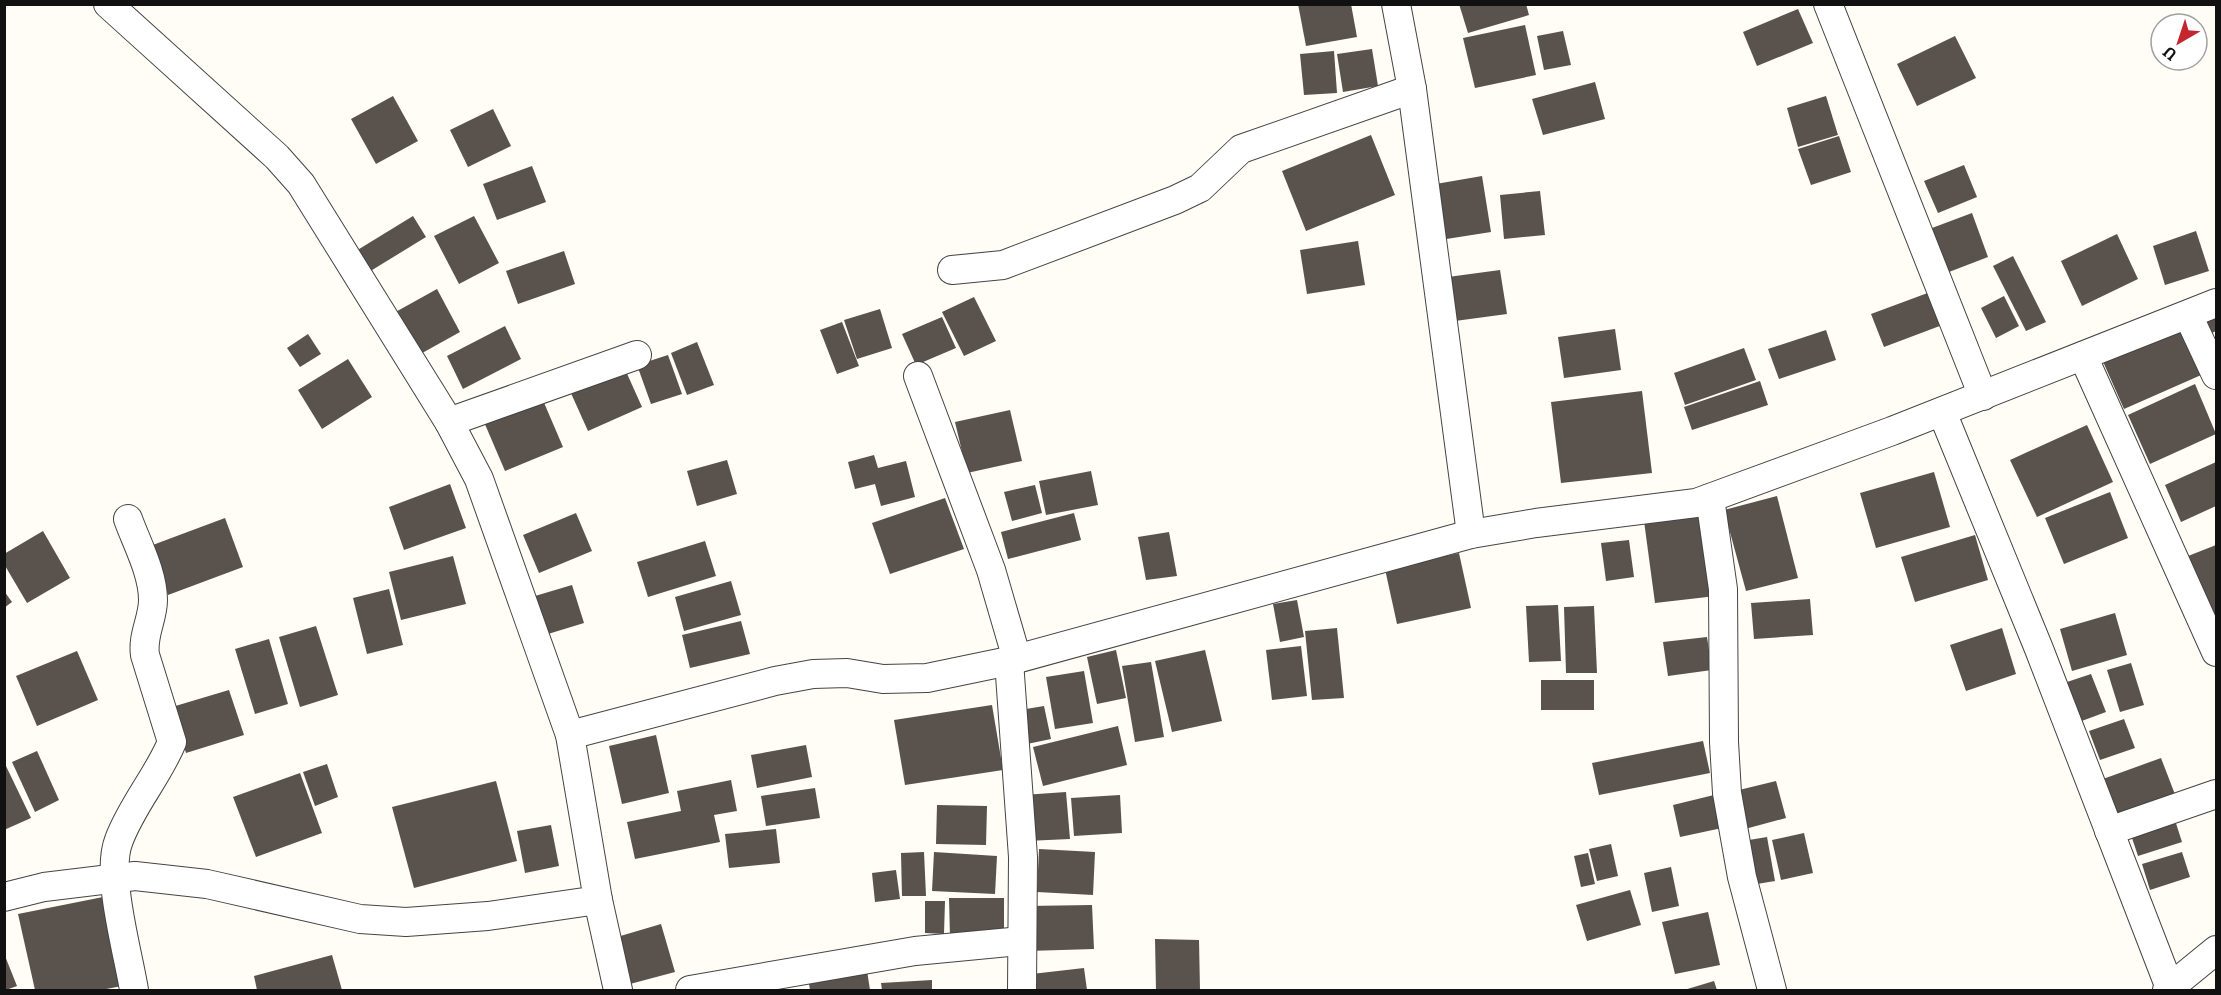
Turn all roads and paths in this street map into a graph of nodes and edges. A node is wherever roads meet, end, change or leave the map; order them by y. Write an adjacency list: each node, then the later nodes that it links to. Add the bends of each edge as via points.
1 (108, 4): 14 (street, via 277,157 301,184)
2 (1396, 4): 4 (street)
3 (1828, 4): 12 (street)
4 (1412, 88): 5 (street, via 1241,149 1200,188 1175,200 1003,265); 17 (street)
5 (952, 270)
6 (2217, 303): 7 (street)
7 (2188, 315): 9 (street); 10 (street)
8 (637, 356): 14 (street)
9 (2083, 356): 12 (street); 18 (street)
10 (2217, 375)
11 (918, 376): 19 (street, via 991,570)
12 (1983, 396): 13 (street)
13 (1942, 412): 15 (street); 22 (street)
14 (449, 422): 20 (street, via 479,479)
15 (1710, 498): 17 (street); 33 (street, via 1723,589 1727,794 1742,877)
16 (128, 519): 23 (street, via 152,589 151,614 143,644 172,742 123,831 115,853)
17 (1471, 534): 19 (street)
18 (2217, 652)
19 (1013, 660): 20 (street, via 927,678 883,680 847,673 794,677); 26 (street, via 1023,857)
20 (570, 735): 25 (street)
21 (2217, 794): 22 (street)
22 (2109, 831): 28 (street)
23 (114, 877): 24 (street); 25 (street, via 207,884 360,919 406,922 488,916); 29 (street)
24 (4, 897)
25 (598, 900): 30 (street)
26 (1021, 941): 31 (street, via 915,951); 32 (street)
27 (2217, 950): 28 (street)
28 (2169, 989)
29 (134, 990)
30 (618, 990)
31 (690, 990)
32 (1022, 990)
33 (1772, 990)

